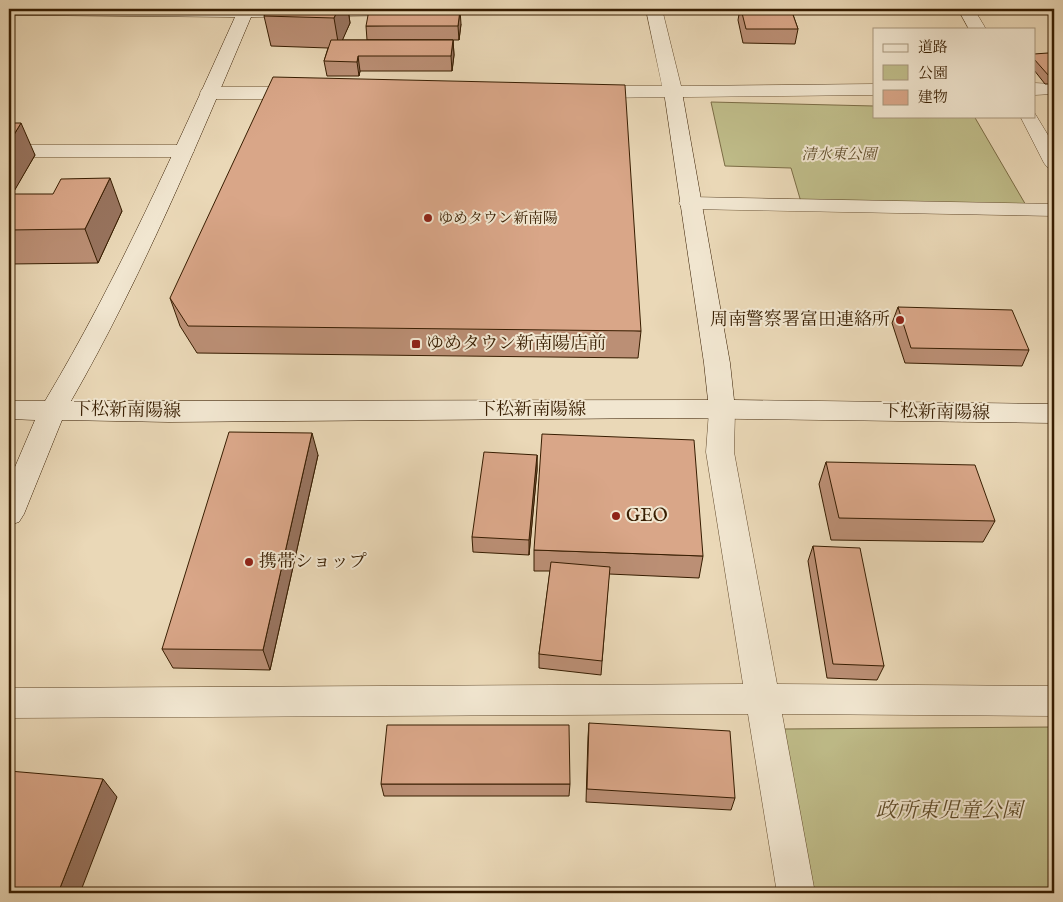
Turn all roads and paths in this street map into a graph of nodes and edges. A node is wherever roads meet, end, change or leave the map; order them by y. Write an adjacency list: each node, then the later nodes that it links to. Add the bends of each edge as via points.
1 (504, 9): 5 (street)
2 (654, 9): 12 (street)
3 (966, 9): 6 (street)
4 (9, 10): 5 (street)
5 (246, 10): 13 (street)
6 (977, 28)
7 (1036, 89): 8 (street)
8 (1054, 89)
9 (873, 90): 12 (street)
10 (318, 92): 13 (street)
11 (574, 92): 12 (street)
12 (673, 92): 18 (street)
13 (209, 93): 16 (street)
14 (1030, 118): 17 (street)
15 (9, 151): 16 (street)
16 (184, 151): 21 (street, via 91,345)
17 (1054, 163)
18 (690, 203): 19 (street); 22 (street)
19 (1054, 210)
20 (9, 410): 21 (street, 下松新南陽線)
21 (53, 410): 22 (street, 下松新南陽線); 24 (street)
22 (722, 411): 23 (street, 下松新南陽線); 25 (street, via 720,452)
23 (1054, 414)
24 (9, 514)
25 (763, 699): 26 (street); 27 (street); 28 (street)
26 (1054, 701)
27 (9, 703)
28 (796, 893)

